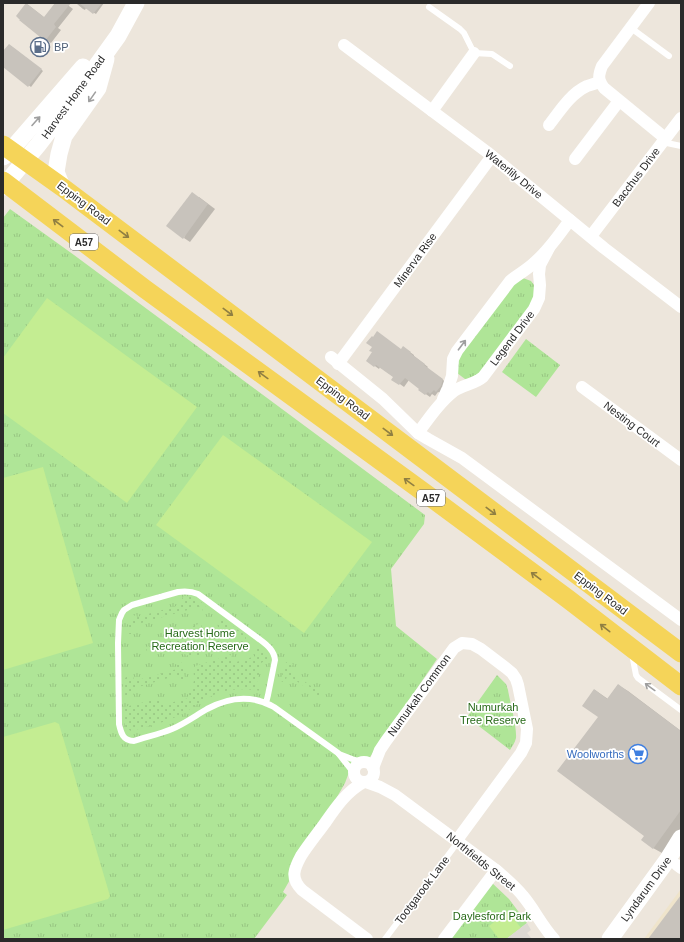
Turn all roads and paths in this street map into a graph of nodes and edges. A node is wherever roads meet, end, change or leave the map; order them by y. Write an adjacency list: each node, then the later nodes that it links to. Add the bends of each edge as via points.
1 (135, 3): 6 (street, Harvest Home Road); 17 (street, Harvest Home Road, one-way to 1)
2 (649, 3): 4 (street)
3 (429, 7): 7 (lane, via 464,33)
4 (631, 28): 8 (lane); 10 (street, via 602,66)
5 (344, 45): 12 (street, Waterlily Drive)
6 (109, 48): 17 (street, Harvest Home Road, via 61,115); 21 (street, one-way to 21, via 98,88 64,136 56,172)
7 (474, 53): 9 (lane, via 492,54); 12 (street)
8 (669, 56)
9 (510, 66)
10 (600, 82): 11 (street); 14 (street, via 587,86 570,98)
11 (619, 101): 15 (street); 19 (street)
12 (432, 110): 18 (street, Waterlily Drive)
13 (681, 118): 15 (street, Bacchus Drive)
14 (549, 125)
15 (664, 140): 16 (lane); 23 (street, Bacchus Drive)
16 (681, 146)
17 (10, 153): 20 (street, Harvest Home Road); 21 (main road, Epping Road)
18 (492, 156): 22 (street, Waterlily Drive); 32 (street, Minerva Rise, via 335,360 383,399)
19 (575, 159)
20 (4, 184): 35 (main road, A57, one-way to 20)
21 (62, 187): 36 (main road, Epping Road, one-way to 36)
22 (570, 220): 23 (street, Waterlily Drive); 24 (street, Legend Drive)
23 (591, 236): 27 (street, Waterlily Drive)
24 (549, 248): 25 (street, Legend Drive); 26 (street, Legend Drive, via 540,265)
25 (521, 273): 26 (street, via 528,274); 28 (street, Legend Drive, one-way to 25, via 457,351 510,281)
26 (540, 285): 29 (street, Legend Drive, via 539,298 534,309 485,374)
27 (681, 307)
28 (452, 367): 29 (street, via 456,377); 31 (street, Legend Drive, via 448,388)
29 (471, 383): 31 (street, Legend Drive, via 462,386)
30 (582, 387): 33 (street, Nesting Court)
31 (439, 406): 32 (street, Legend Drive)
32 (418, 433): 34 (street, via 462,458)
33 (681, 460)
34 (681, 620)
35 (631, 648): 37 (main road, A57); 39 (lane, one-way to 35, via 638,678)
36 (681, 653)
37 (681, 686)
38 (266, 703): 38 (lane, via 249,699 228,700 172,730 134,741 125,739 119,724 118,643 119,620 122,613 132,605 178,592 191,591 198,594 260,639 271,650 275,660); 40 (lane)
39 (681, 710)
40 (338, 753): 41 (lane); 42 (lane)
41 (368, 765): 42 (street, via 356,765); 43 (street, via 374,774); 44 (street, Northfields Street); 47 (street, Numurkah Common, via 458,645 468,643 476,646 512,673 518,685 527,729 526,743)
42 (354, 773): 43 (street, via 358,780); 45 (street)
43 (365, 782): 44 (street, Northfields Street); 45 (street, via 348,793)
44 (395, 795): 47 (street, Northfields Street)
45 (340, 803): 50 (street, via 301,856 294,877 298,886 308,895)
46 (681, 838): 48 (street, Lyndarum Drive)
47 (457, 841): 49 (street, Northfields Street); 51 (lane, Tootgarook Lane)
48 (677, 861): 54 (street, Lyndarum Drive); 55 (street, Lyndarum Drive, via 634,925)
49 (496, 870): 52 (street); 53 (street, Northfields Street, via 523,896)
50 (367, 939)
51 (386, 939)
52 (444, 939)
53 (554, 939)
54 (610, 939)
55 (621, 939)

